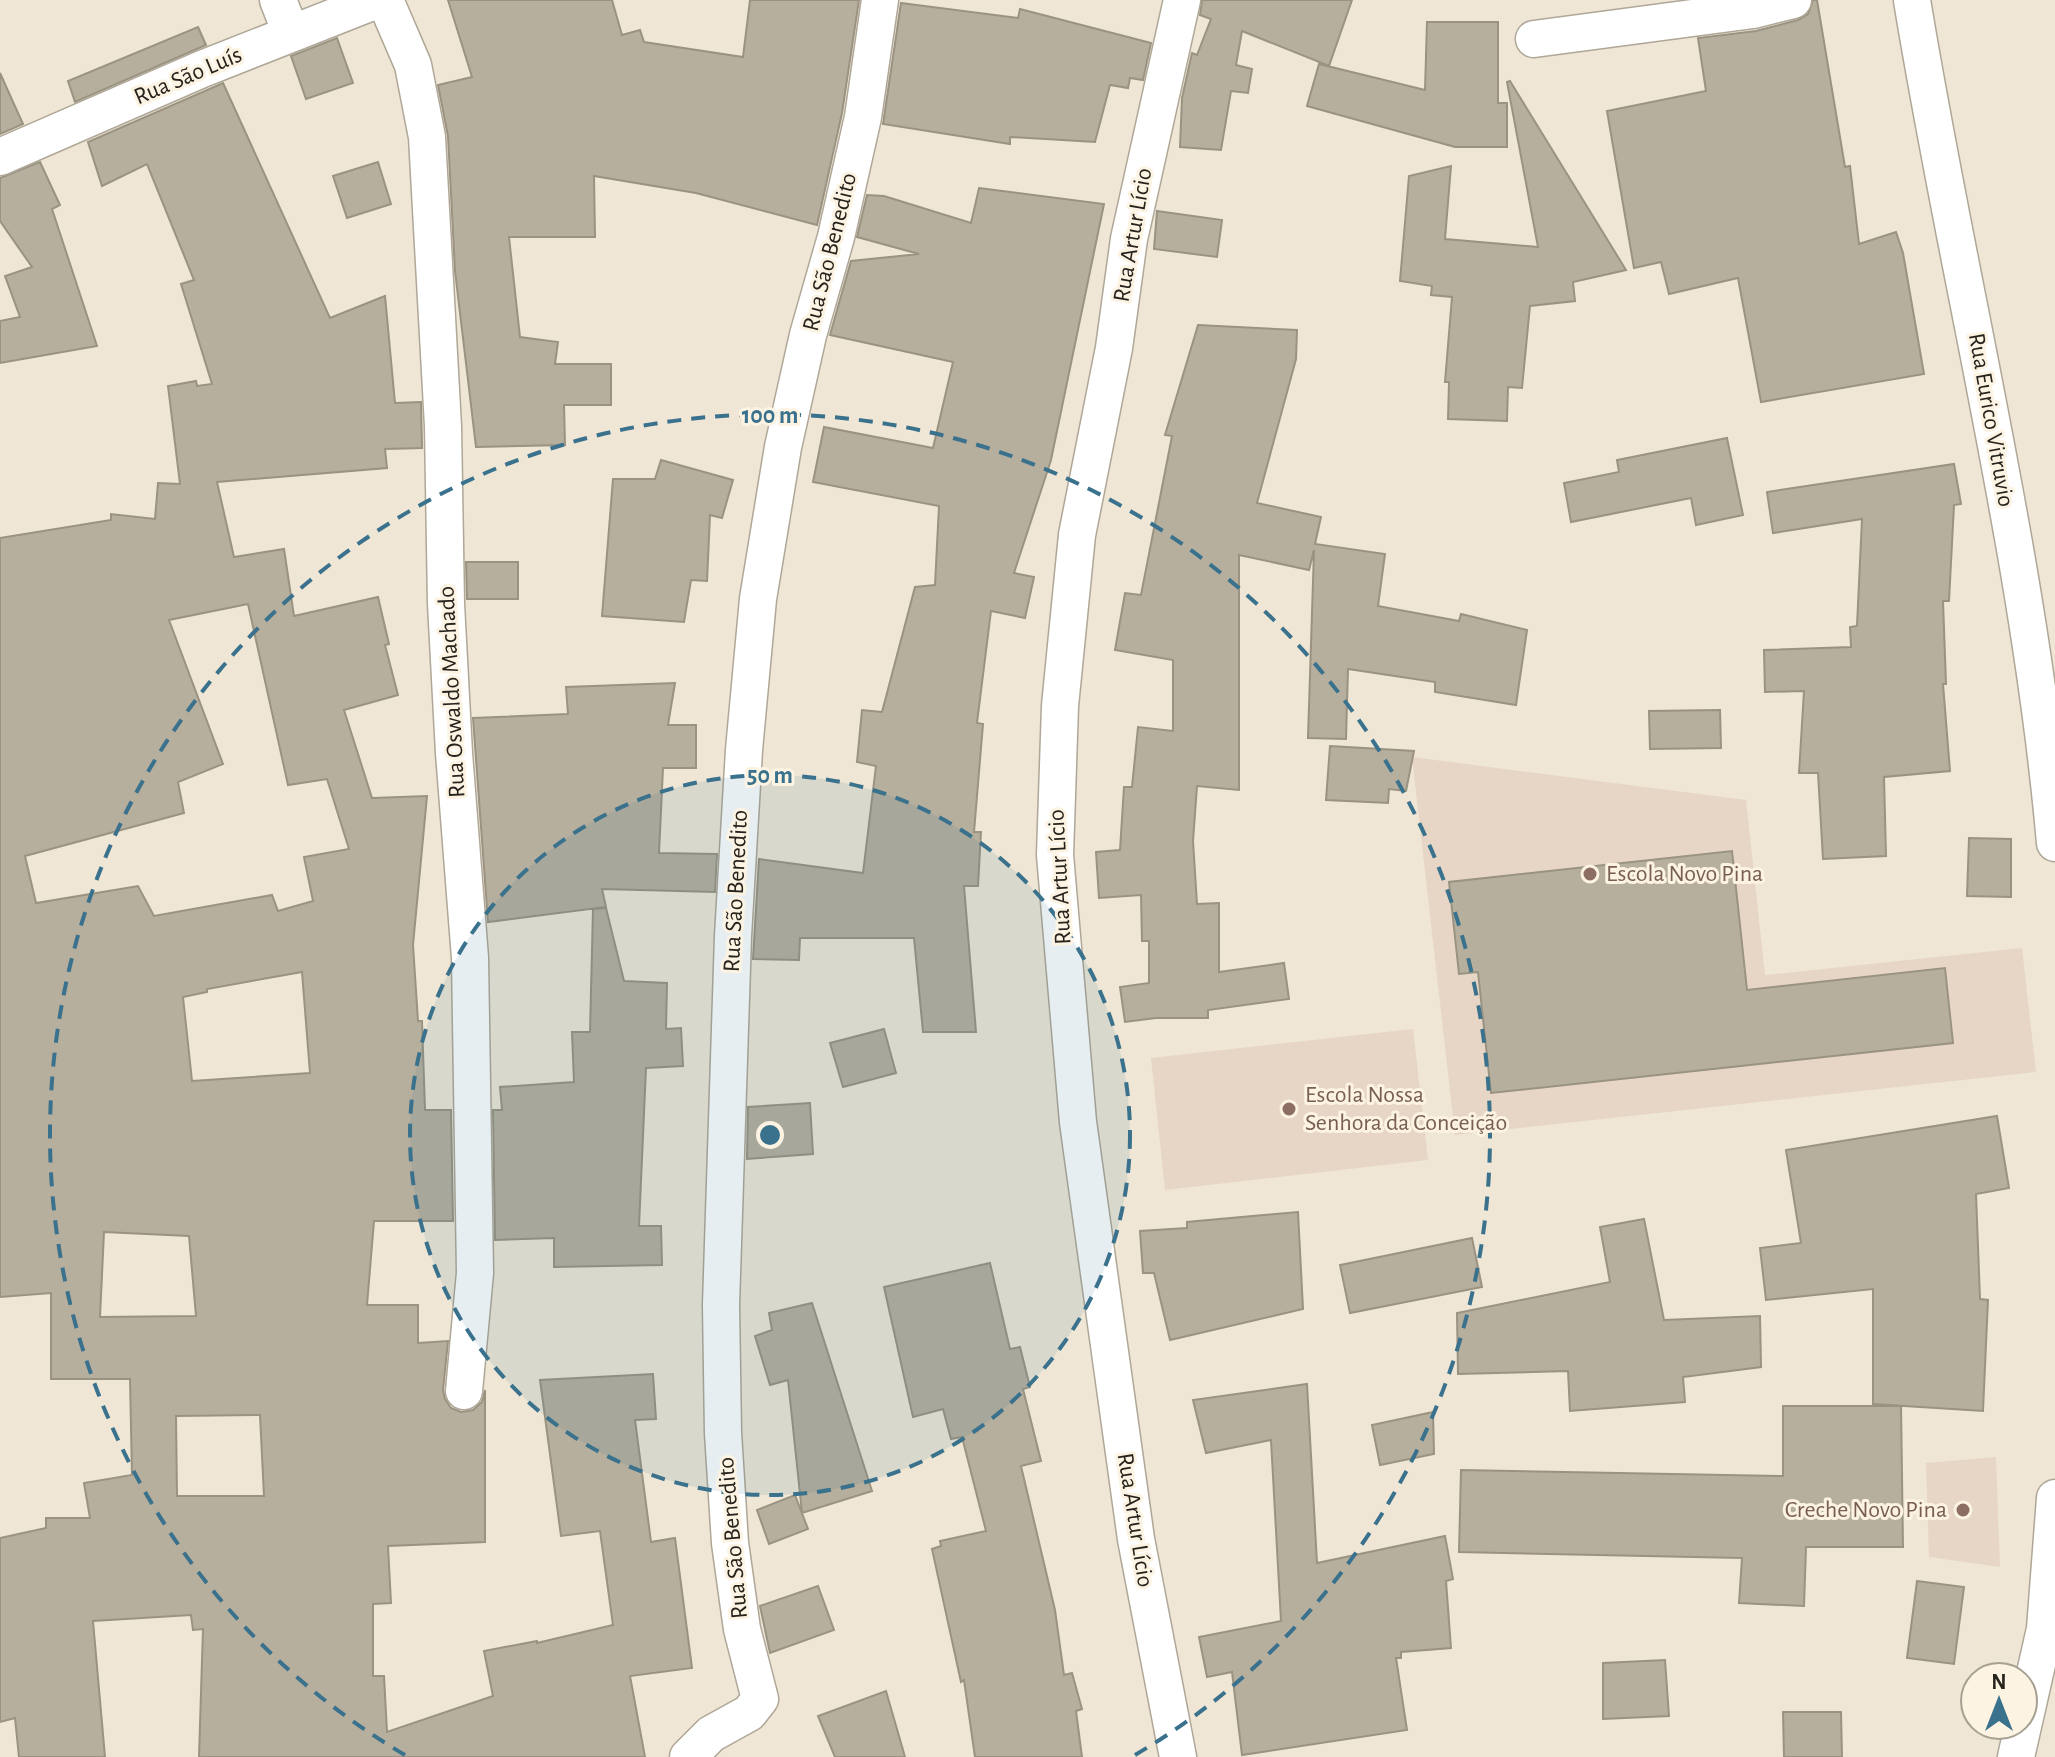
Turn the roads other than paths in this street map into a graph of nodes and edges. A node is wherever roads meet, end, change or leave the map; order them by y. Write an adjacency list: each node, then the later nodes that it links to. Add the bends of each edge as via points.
1 (278, 0): 8 (street)
2 (377, 0): 8 (street, Rua São Luís)
3 (385, 0): 12 (street, Rua Oswaldo Machado, via 413,65 427,137 443,426 446,604 470,958 475,1273)
4 (880, 0): 14 (street, Rua São Benedito, via 863,117 783,447 758,599 744,750 721,1305 723,1433 730,1543 742,1629 760,1699 749,1713 711,1734)
5 (1182, 0): 15 (street, Rua Artur Lício, via 1129,239 1114,348 1077,535 1060,706 1055,855 1078,1122 1136,1539)
6 (1793, 0): 9 (street)
7 (1912, 0): 11 (street, Rua Eurico Vitruvio, via 1996,436 2048,764)
8 (291, 33): 10 (street, Rua São Luís)
9 (1534, 39)
10 (0, 157)
11 (2055, 843)
12 (464, 1391)
13 (2055, 1498): 16 (street, via 2045,1629)
14 (688, 1757)
15 (1178, 1757)
16 (2016, 1757)

